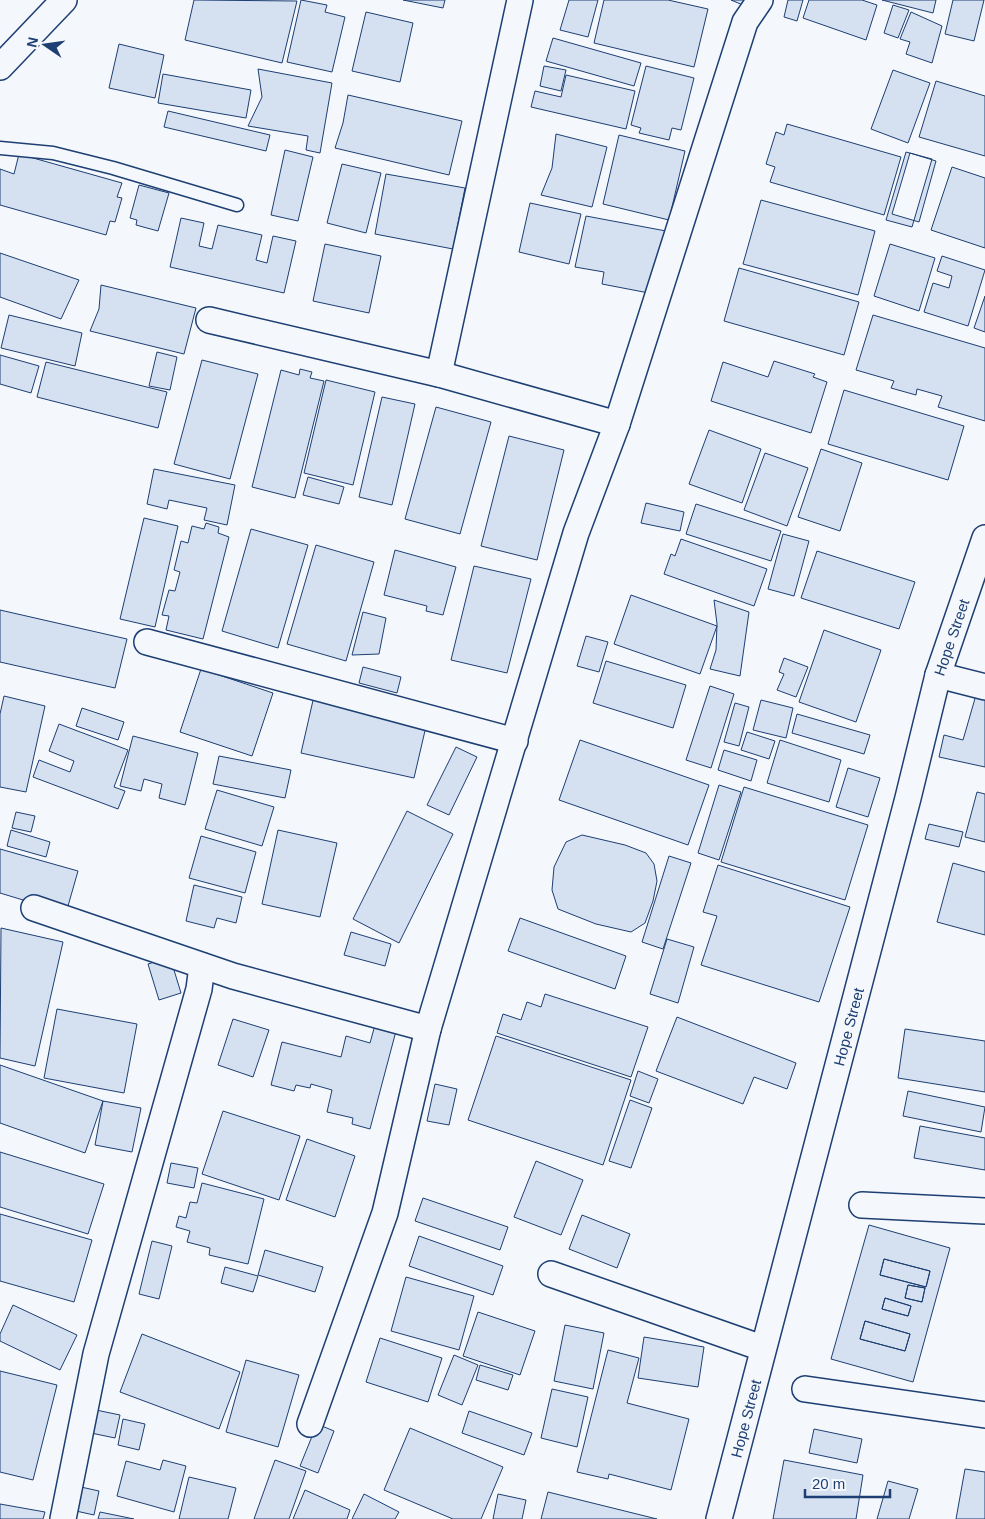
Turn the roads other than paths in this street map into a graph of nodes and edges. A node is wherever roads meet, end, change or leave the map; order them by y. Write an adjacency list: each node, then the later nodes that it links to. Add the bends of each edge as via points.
1 (64, 0): 4 (street)
2 (520, 0): 8 (street)
3 (760, 0): 9 (street, via 745,22)
4 (0, 68)
5 (0, 148): 6 (lane, via 53,153)
6 (237, 205)
7 (209, 320): 8 (street)
8 (439, 374): 9 (street)
9 (617, 424): 14 (street, via 576,533)
10 (985, 538): 12 (street, Hope Street)
11 (147, 642): 14 (street)
12 (938, 675): 13 (street); 21 (street, Hope Street)
13 (985, 687)
14 (515, 741): 17 (street)
15 (34, 908): 16 (street)
16 (202, 966): 17 (street); 25 (street, via 199,989 96,1354)
17 (428, 1029): 24 (street, via 385,1213)
18 (862, 1206): 19 (street)
19 (985, 1211)
20 (551, 1274): 21 (street)
21 (762, 1348): 26 (street, Hope Street)
22 (805, 1389): 23 (street)
23 (985, 1415)
24 (310, 1424)
25 (63, 1519)
26 (718, 1519)

